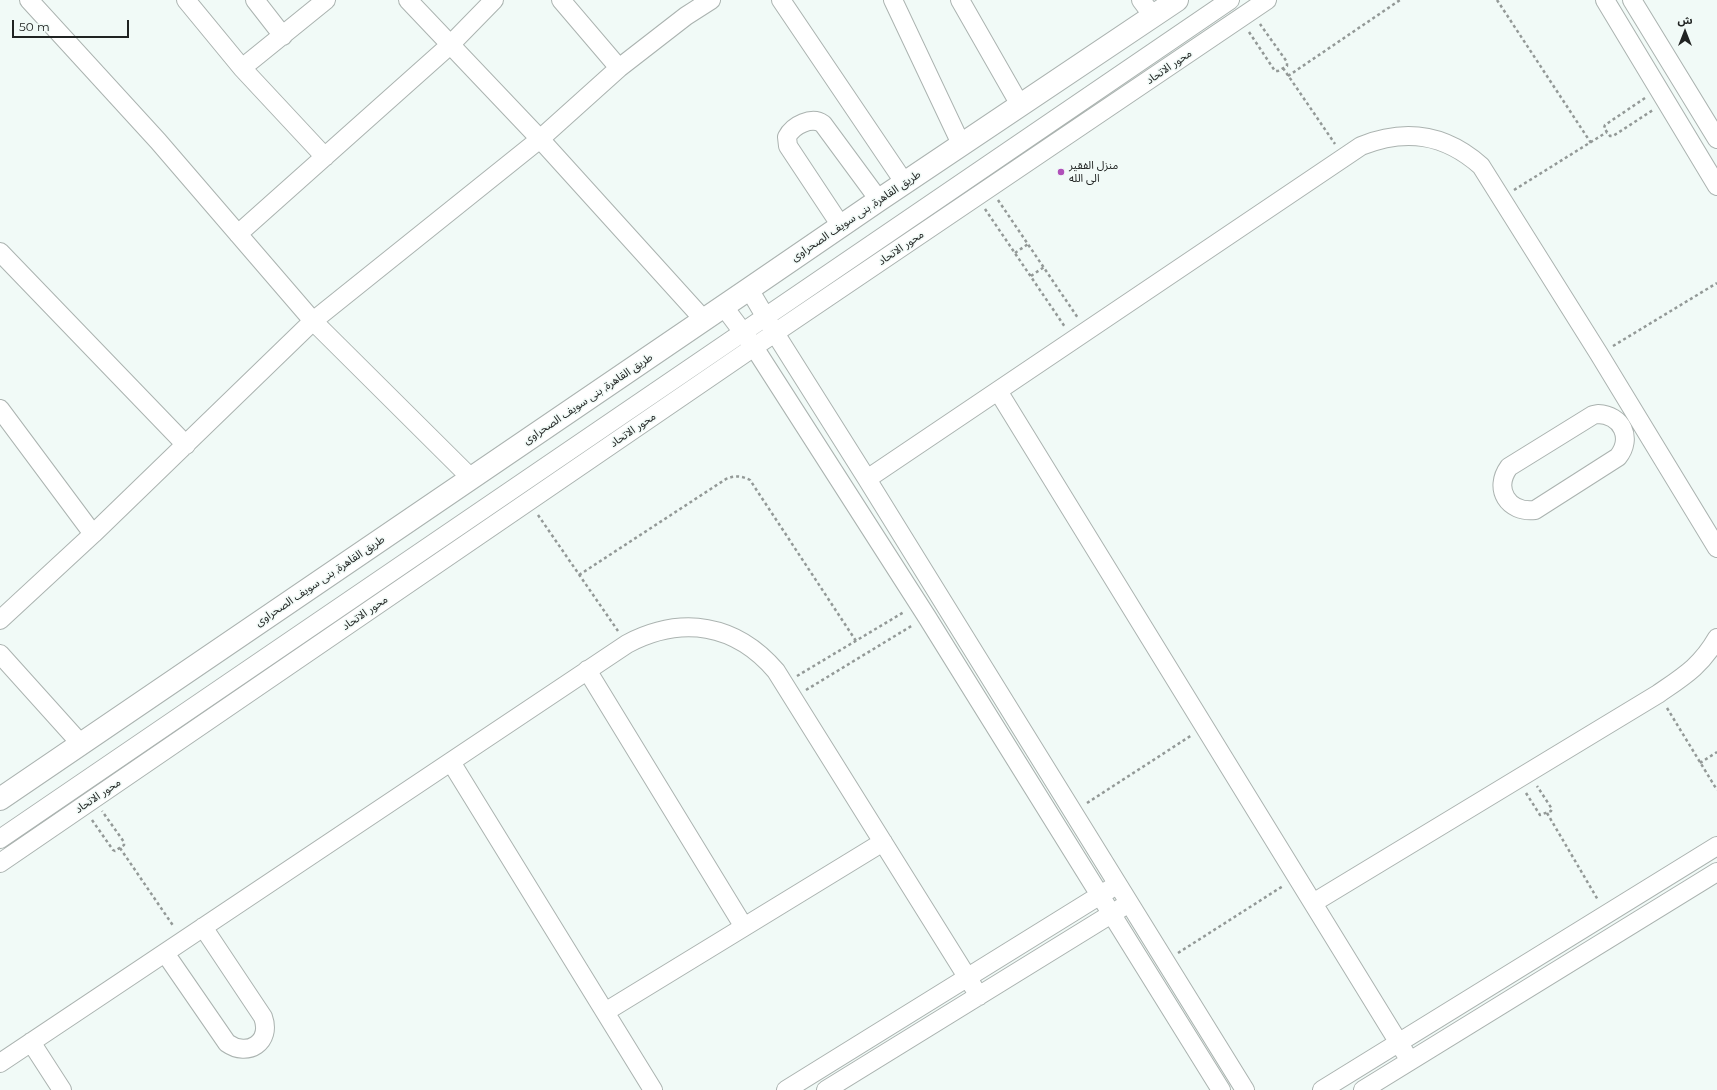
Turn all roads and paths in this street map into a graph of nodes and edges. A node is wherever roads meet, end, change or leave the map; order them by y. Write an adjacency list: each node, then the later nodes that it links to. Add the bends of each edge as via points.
1 (29, 0): 42 (street)
2 (186, 0): 23 (street)
3 (255, 0): 21 (street)
4 (326, 0): 21 (street)
5 (408, 0): 22 (street)
6 (494, 0): 22 (street)
7 (561, 0): 24 (street)
8 (711, 0): 24 (street)
9 (781, 0): 36 (street)
10 (893, 0): 33 (street)
11 (1177, 0): 19 (main road, طريق القاهرة, بنى سويف الصحراوى)
12 (1230, 0): 51 (street, محور الاتحاد)
13 (1267, 0): 20 (street, محور الاتحاد)
14 (1400, 0): 26 (path)
15 (1497, 0): 32 (path)
16 (1605, 0): 27 (street)
17 (1632, 0): 31 (street)
18 (965, 2): 28 (street)
19 (1147, 8): 28 (main road, طريق القاهرة, بنى سويف الصحراوى)
20 (1245, 15): 25 (path, via 1288,64); 25 (path, via 1276,71); 38 (street, محور الاتحاد)
21 (283, 36): 23 (street)
22 (450, 45): 30 (street); 34 (street)
23 (242, 68): 34 (street)
24 (619, 68): 30 (street)
25 (1283, 68): 26 (path)
26 (1288, 76): 35 (path)
27 (1662, 95): 29 (path, via 1613,136); 29 (path, via 1605,124); 37 (street)
28 (1020, 105): 33 (main road, طريق القاهرة, بنى سويف الصحراوى)
29 (1607, 132): 32 (path)
30 (540, 139): 52 (street); 53 (street)
31 (1717, 139)
32 (1591, 142): 39 (path)
33 (961, 144): 36 (main road, طريق القاهرة, بنى سويف الصحراوى)
34 (325, 157): 42 (street)
35 (1344, 158): 39 (street, via 1361,146 1388,137 1431,138 1445,142 1481,166); 56 (street)
36 (904, 182): 40 (main road, طريق القاهرة, بنى سويف الصحراوى)
37 (1717, 186)
38 (983, 192): 43 (path); 45 (path); 55 (street, محور الاتحاد)
39 (1501, 198): 58 (street)
40 (879, 200): 41 (main road, طريق القاهرة, بنى سويف الصحراوى); 41 (street, via 823,124 809,120 791,131 787,136 788,146)
41 (841, 226): 49 (main road, طريق القاهرة, بنى سويف الصحراوى)
42 (238, 234): 53 (street)
43 (1028, 244): 45 (path); 46 (path)
44 (0, 252): 63 (street)
45 (1015, 253): 47 (path)
46 (1044, 268): 47 (path); 56 (path)
47 (1031, 276): 56 (path)
48 (1717, 283): 58 (path)
49 (749, 289): 50 (main road, طريق القاهرة, بنى سويف الصحراوى); 51 (street)
50 (724, 307): 52 (main road, طريق القاهرة, بنى سويف الصحراوى); 54 (street)
51 (765, 316): 54 (street, محور الاتحاد); 55 (street)
52 (704, 320): 64 (main road, طريق القاهرة, بنى سويف الصحراوى)
53 (313, 321): 63 (street); 64 (street)
54 (742, 332): 57 (street); 90 (street, محور الاتحاد)
55 (775, 333): 57 (street, محور الاتحاد); 65 (street)
56 (1080, 335): 59 (street)
57 (754, 347): 66 (street, محور الاتحاد); 70 (street)
58 (1599, 354): 61 (street)
59 (998, 391): 65 (street); 79 (street)
60 (0, 409): 67 (street)
61 (1638, 419): 62 (street); 68 (street)
62 (1622, 427): 62 (street, via 1610,416 1593,415 1509,467 1502,484 1505,497 1515,507 1528,511 1535,510 1618,457 1625,446 1625,433)
63 (186, 445): 67 (street)
64 (471, 478): 80 (main road, طريق القاهرة, بنى سويف الصحراوى)
65 (867, 479): 88 (street)
66 (528, 502): 69 (path); 87 (street, محور الاتحاد)
67 (93, 534): 71 (street)
68 (1717, 548)
69 (579, 575): 73 (path, via 726,479 732,476 745,477 750,480); 74 (path)
70 (923, 610): 73 (path); 77 (path); 98 (street)
71 (0, 620)
72 (1717, 638): 78 (street, via 1699,664)
73 (856, 641): 77 (path)
74 (627, 644): 76 (street); 77 (street, via 669,628 714,630 755,650 766,660)
75 (0, 654): 80 (street)
76 (587, 670): 82 (street); 104 (street)
77 (788, 691): 91 (street)
78 (1658, 694): 83 (path); 84 (street)
79 (1205, 727): 88 (path); 96 (street)
80 (81, 744): 86 (main road, طريق القاهرة, بنى سويف الصحراوى)
81 (1717, 752): 83 (path)
82 (451, 762): 103 (street); 110 (street)
83 (1700, 763): 85 (path)
84 (1522, 776): 89 (path, via 1539,814); 89 (path, via 1552,809); 100 (street)
85 (1717, 790)
86 (0, 799)
87 (88, 803): 93 (path, via 125,844); 93 (path, via 112,850); 94 (street, محور الاتحاد)
88 (1073, 812): 97 (street)
89 (1547, 813): 102 (path)
90 (0, 839)
91 (883, 842): 104 (street); 108 (street)
92 (1717, 846): 102 (street)
93 (120, 848): 105 (path)
94 (0, 863)
95 (1717, 872): 113 (street)
96 (1297, 877): 100 (street); 107 (path)
97 (1118, 884): 98 (street); 99 (street)
98 (1100, 895): 101 (street); 108 (street)
99 (1129, 903): 101 (street); 107 (street)
100 (1314, 903): 112 (street)
101 (1112, 913): 109 (street); 119 (street)
102 (1606, 914): 112 (street)
103 (203, 927): 105 (street); 106 (street, via 263,1017 266,1029 264,1035 252,1048 239,1049 227,1043)
104 (744, 927): 110 (street)
105 (183, 940): 106 (street)
106 (165, 953): 111 (street)
107 (1165, 961): 120 (street)
108 (968, 977): 109 (street); 117 (street)
109 (979, 996): 118 (street)
110 (605, 1012): 116 (street)
111 (31, 1042): 114 (street); 115 (street)
112 (1399, 1042): 113 (street); 121 (street)
113 (1410, 1061): 122 (street)
114 (0, 1063)
115 (62, 1090)
116 (653, 1090)
117 (786, 1090)
118 (826, 1090)
119 (1221, 1090)
120 (1245, 1090)
121 (1322, 1090)
122 (1363, 1090)

